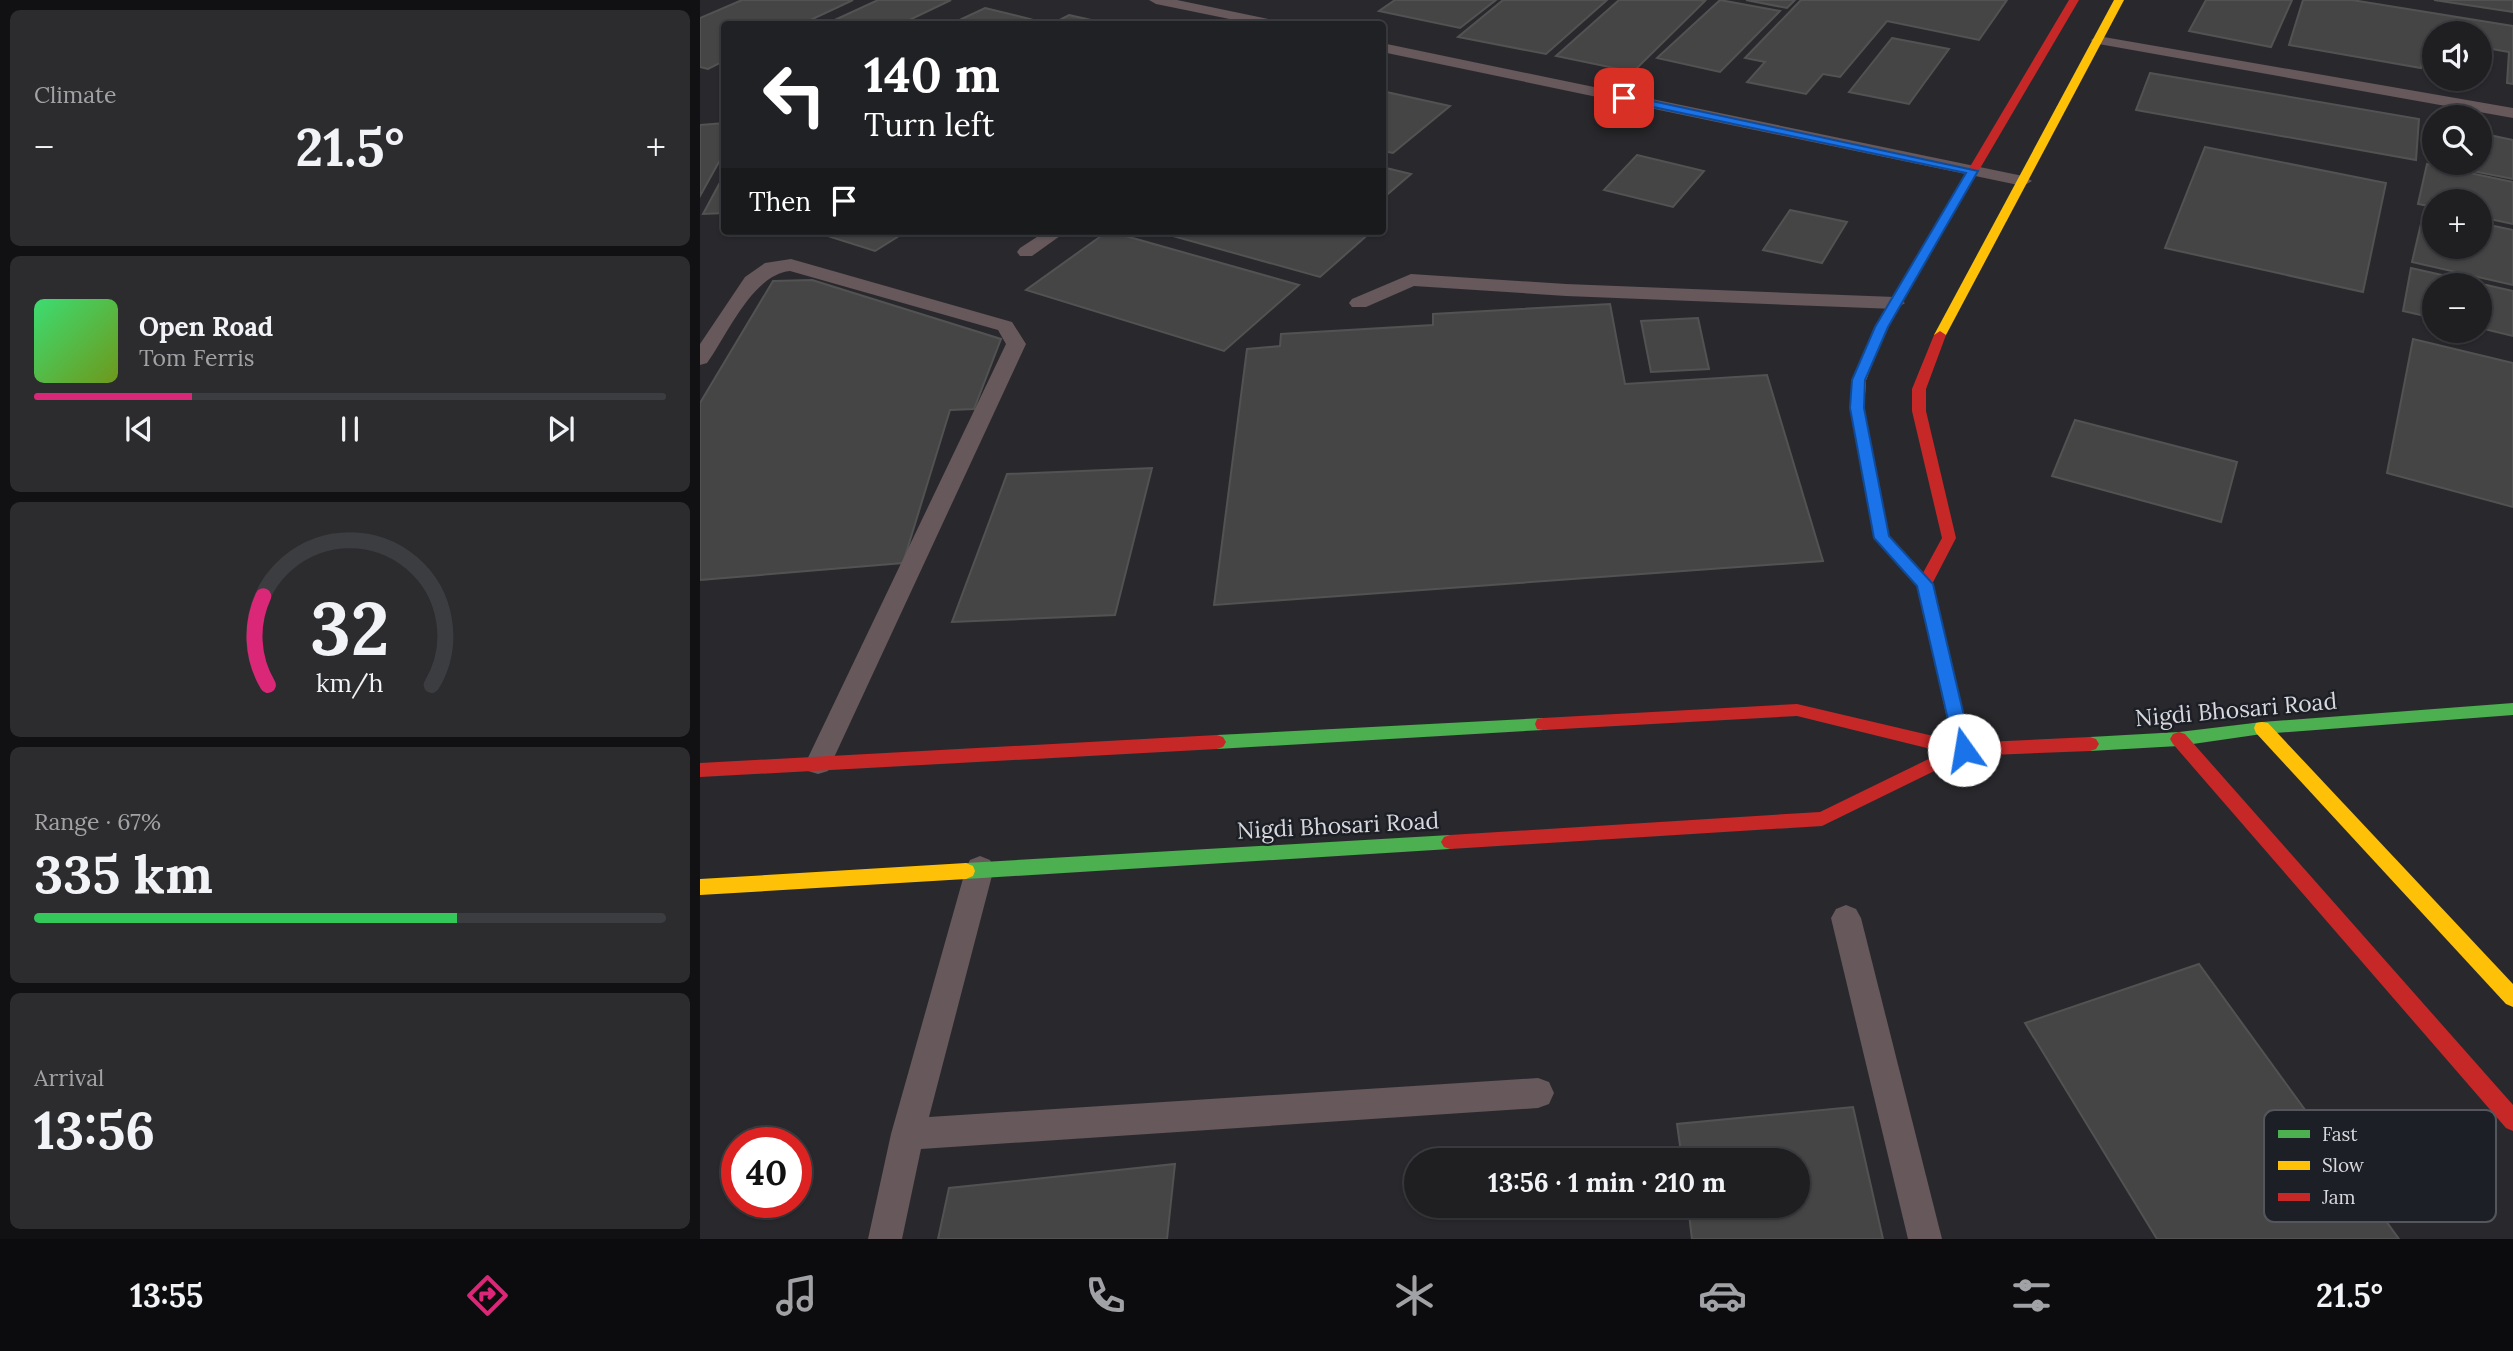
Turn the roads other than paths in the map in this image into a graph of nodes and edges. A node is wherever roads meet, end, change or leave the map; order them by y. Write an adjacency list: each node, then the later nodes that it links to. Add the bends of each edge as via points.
1 (1156, 0): 4 (lane)
2 (2074, 0): 8 (street)
3 (2119, 0): 5 (street)
4 (1258, 21)
5 (2098, 40): 7 (lane); 9 (street)
6 (1386, 48): 8 (lane)
7 (2513, 113)
8 (1973, 171): 9 (lane); 13 (street)
9 (2023, 181): 15 (street, via 1938,340 1919,389 1919,411 1950,538)
10 (1052, 235): 11 (lane)
11 (1026, 252)
12 (1359, 303): 13 (lane, via 1411,281)
13 (1895, 303): 15 (street, via 1859,380 1857,408 1881,538)
14 (700, 359): 20 (lane, via 752,281 772,267 792,265 1004,326 1016,344)
15 (1925, 584): 19 (street)
16 (2513, 709): 17 (street, Nigdi Bhosari Road)
17 (2262, 728): 18 (street, Nigdi Bhosari Road); 25 (street)
18 (2179, 739): 19 (street, Nigdi Bhosari Road); 27 (street)
19 (1964, 750): 20 (street, Nigdi Bhosari Road, via 1797,710); 22 (street, Nigdi Bhosari Road, via 1822,819)
20 (818, 764): 21 (street, Nigdi Bhosari Road)
21 (700, 770)
22 (980, 868): 23 (street, Nigdi Bhosari Road); 28 (lane)
23 (700, 887)
24 (1846, 918): 30 (lane)
25 (2513, 998)
26 (1538, 1093): 28 (lane)
27 (2513, 1121)
28 (908, 1134): 29 (lane)
29 (885, 1239)
30 (1925, 1239)

